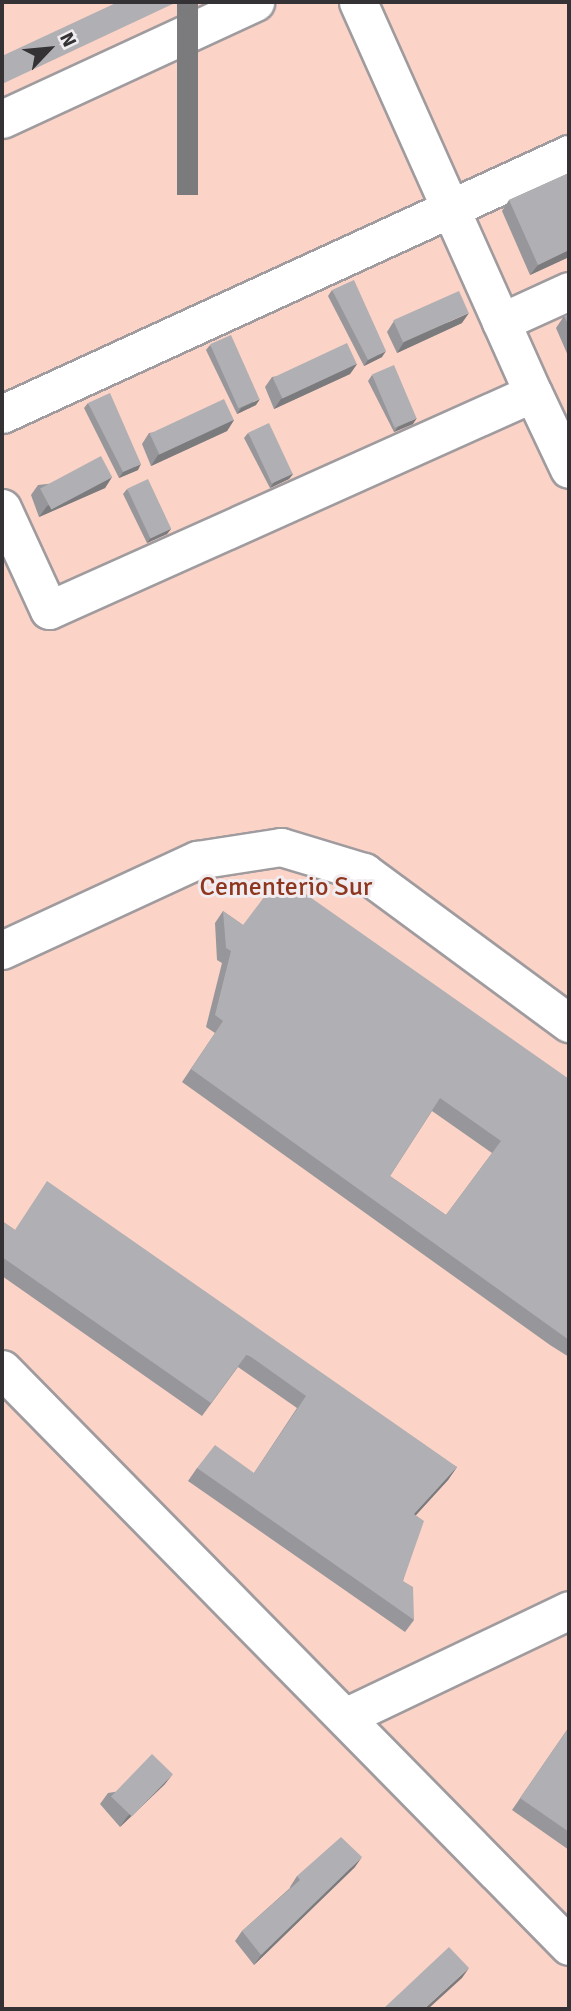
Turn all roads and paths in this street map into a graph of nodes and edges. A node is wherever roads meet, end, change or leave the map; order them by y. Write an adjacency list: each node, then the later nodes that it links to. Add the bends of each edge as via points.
1 (255, 2): 3 (lane)
2 (358, 2): 5 (lane)
3 (2, 119)
4 (569, 154): 5 (lane)
5 (450, 209): 7 (lane); 9 (lane)
6 (569, 291): 7 (lane)
7 (501, 322): 8 (lane)
8 (533, 393): 10 (lane); 11 (lane, via 49,610)
9 (2, 414)
10 (569, 469)
11 (2, 508)
12 (2, 950): 13 (lane, via 197,860 281,847 364,872)
13 (569, 1023)
14 (2, 1369): 16 (lane)
15 (569, 1609): 16 (lane)
16 (345, 1717): 17 (lane)
17 (569, 1946)

